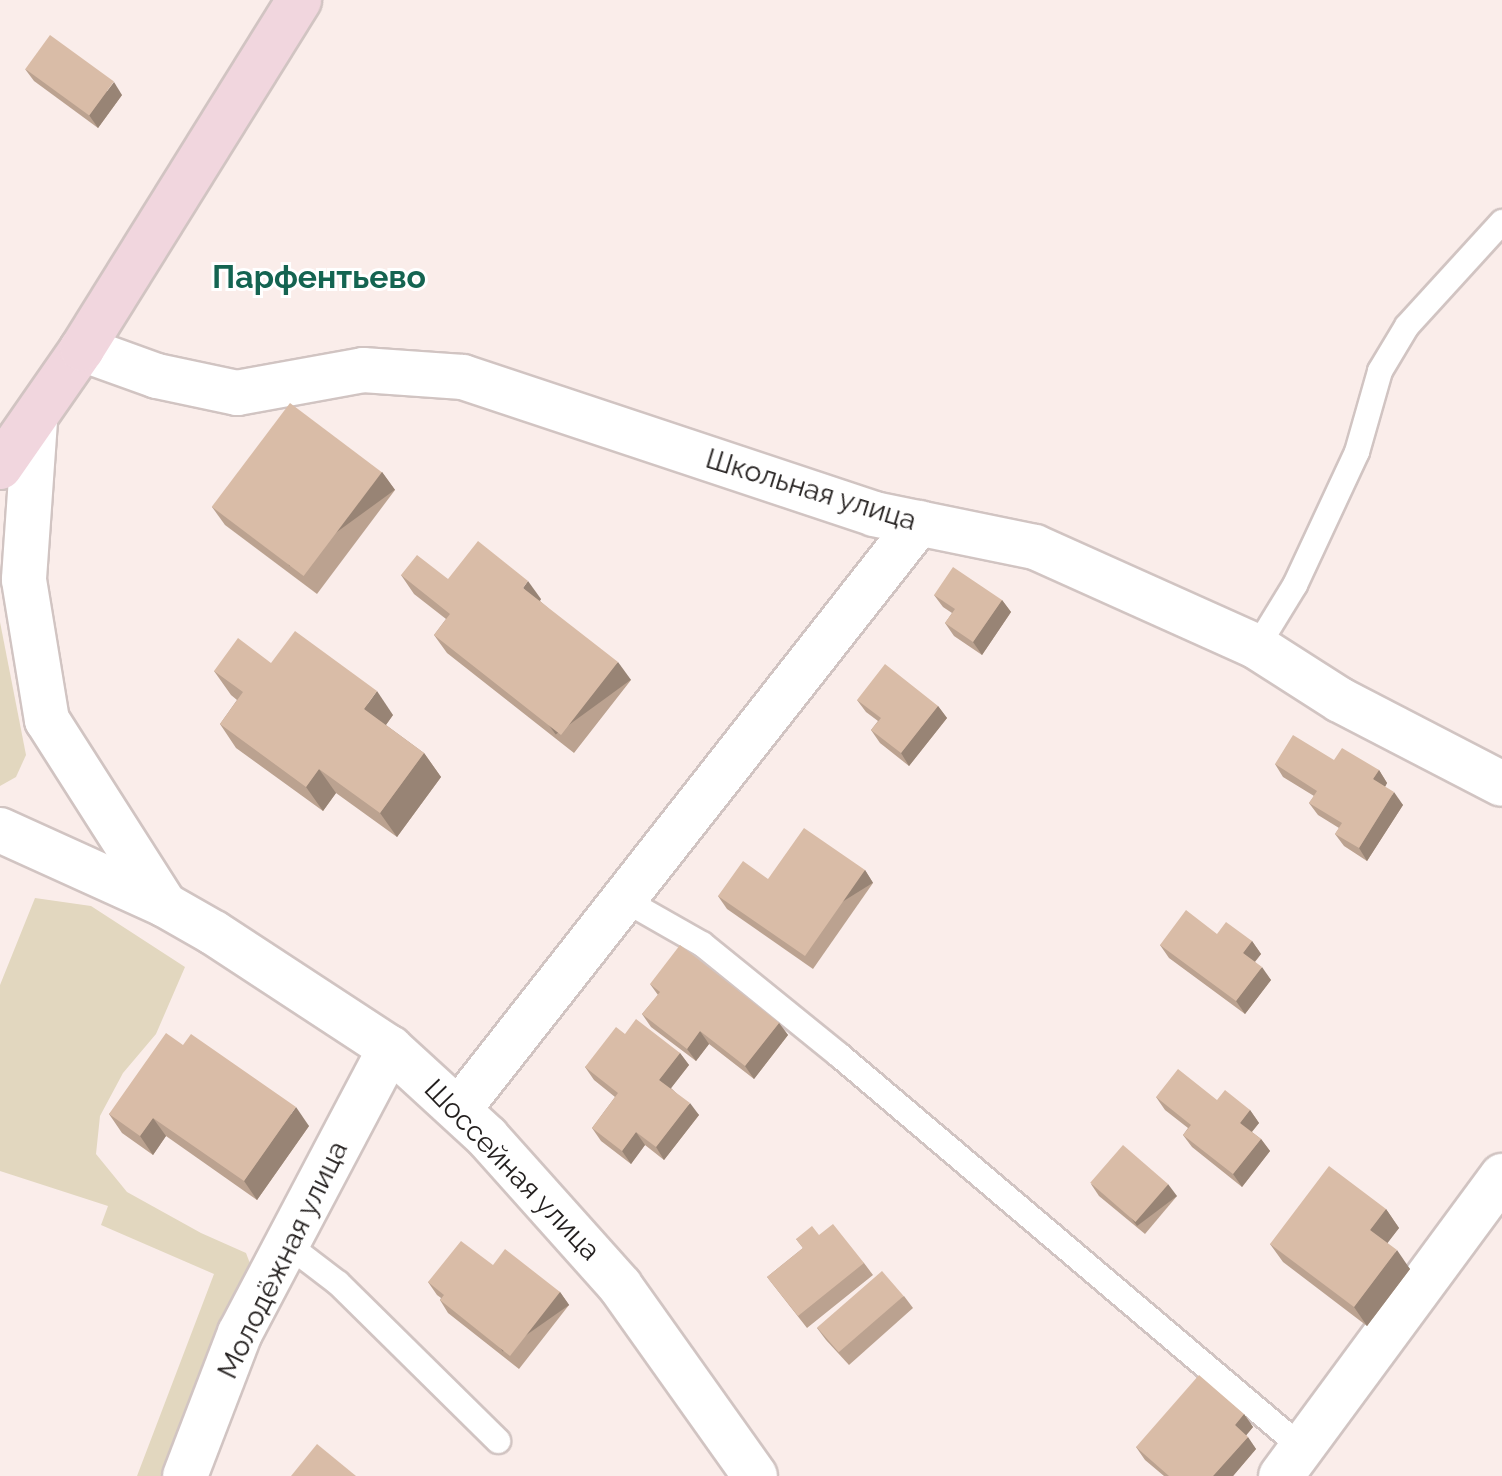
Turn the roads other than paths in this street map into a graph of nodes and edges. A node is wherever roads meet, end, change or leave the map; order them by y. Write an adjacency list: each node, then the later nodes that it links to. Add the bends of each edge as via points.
1 (299, 0): 3 (main road)
2 (1502, 222): 7 (lane, via 1407,326 1380,371 1357,452 1295,585)
3 (82, 349): 4 (main road); 6 (street, Школьная улица, via 157,376 237,393 363,370 463,377 859,509)
4 (35, 421): 5 (main road); 11 (street, via 24,580 47,720)
5 (0, 467)
6 (919, 523): 7 (street, Школьная улица, via 1035,547); 10 (street)
7 (1257, 647): 8 (street, Школьная улица, via 1340,700)
8 (1502, 784)
9 (0, 830): 11 (street, Шоссейная улица)
10 (623, 899): 13 (street); 17 (lane, via 702,944 827,1045)
11 (165, 905): 12 (street, Шоссейная улица)
12 (390, 1048): 13 (street, Шоссейная улица); 15 (street, Молодёжная улица)
13 (459, 1109): 19 (street, Шоссейная улица, via 620,1286)
14 (1502, 1176): 17 (street)
15 (287, 1244): 16 (lane, via 338,1283); 18 (street, Молодёжная улица, via 240,1333)
16 (498, 1441)
17 (1291, 1461)
18 (185, 1476)
19 (755, 1476)

